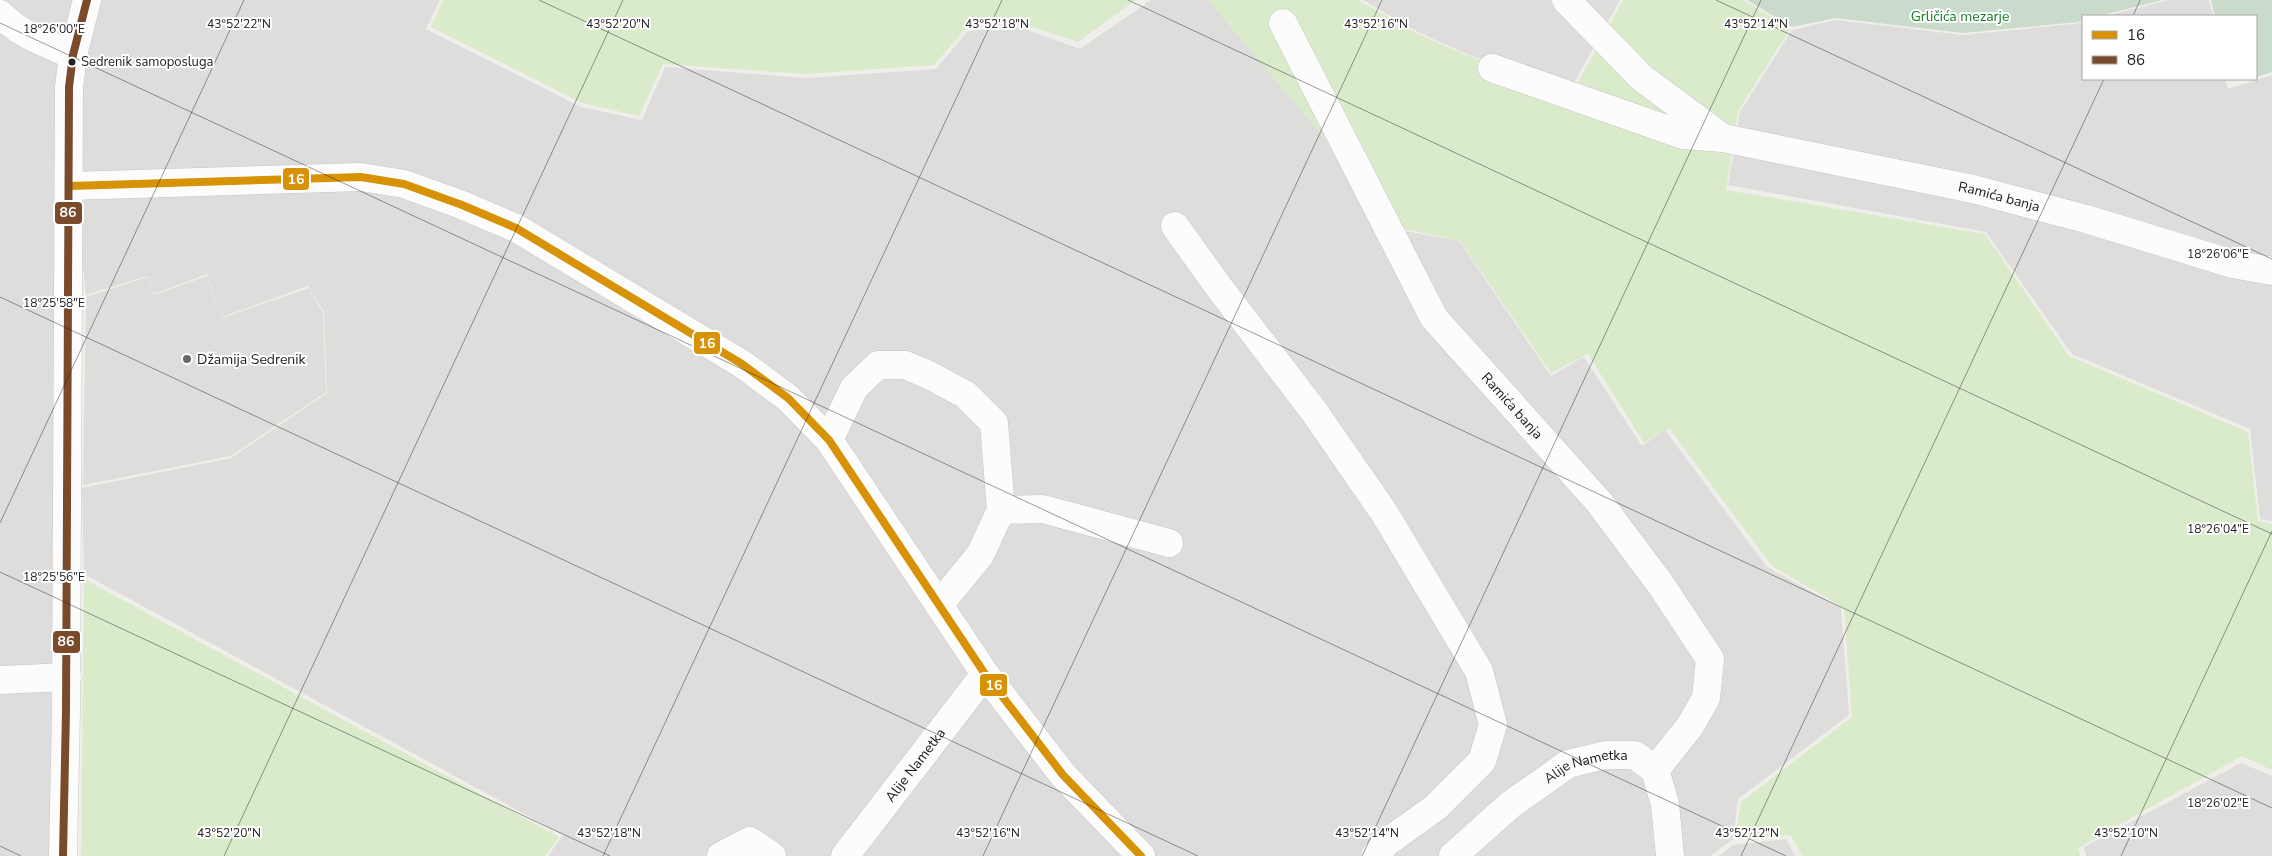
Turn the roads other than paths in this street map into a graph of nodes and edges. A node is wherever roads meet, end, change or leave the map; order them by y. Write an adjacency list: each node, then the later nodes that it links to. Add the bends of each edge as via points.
1 (87, 0): 5 (street)
2 (1566, 0): 7 (street, Ramića banja, via 1642,78)
3 (0, 14): 5 (street, via 30,37)
4 (1282, 23): 18 (street, Ramića banja, via 1434,318 1599,502 1661,585 1710,659 1706,698 1690,726)
5 (73, 55): 8 (street)
6 (1492, 68): 7 (street, Ramića banja, via 1683,135)
7 (1723, 138): 10 (street, Ramića banja, via 1973,189 2086,218 2233,264)
8 (70, 186): 11 (street, via 360,177 404,184 524,233 742,364 788,398); 16 (street)
9 (1175, 226): 24 (street, via 1313,410 1374,498 1479,671 1493,725 1482,761 1436,807 1386,843)
10 (2272, 271)
11 (829, 440): 12 (street, via 854,388 878,366 905,365 966,395 994,423); 14 (street)
12 (1001, 510): 13 (street, via 1043,509); 14 (street, via 980,555)
13 (1170, 543)
14 (939, 605): 15 (street)
15 (985, 674): 22 (street, Alije Nametka); 23 (street, via 1063,775)
16 (67, 677): 17 (street); 19 (street)
17 (0, 680)
18 (1655, 770): 25 (street, Alije Nametka, via 1635,756 1605,755 1568,764 1510,805); 26 (street, via 1664,804)
19 (63, 856)
20 (721, 856): 21 (street, via 750,841)
21 (772, 856)
22 (845, 856)
23 (1141, 856)
24 (1375, 856)
25 (1453, 856)
26 (1670, 856)

